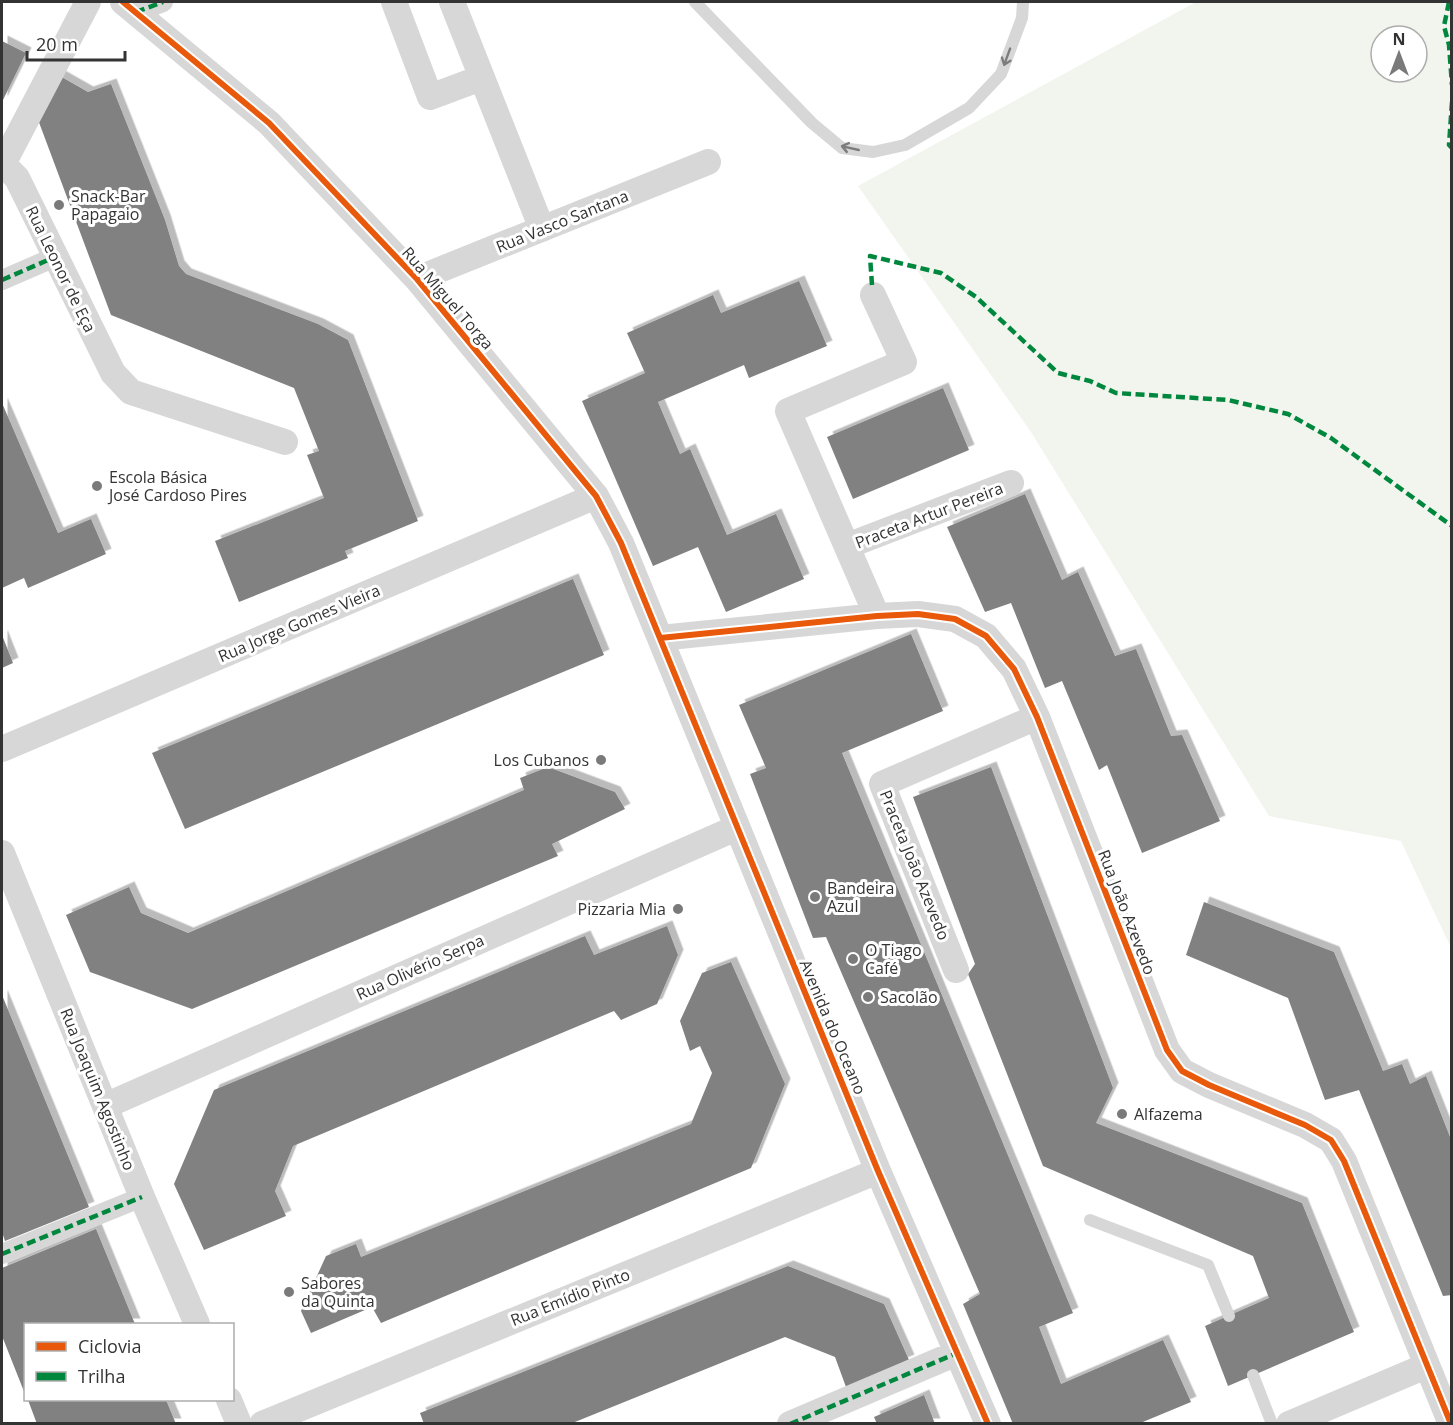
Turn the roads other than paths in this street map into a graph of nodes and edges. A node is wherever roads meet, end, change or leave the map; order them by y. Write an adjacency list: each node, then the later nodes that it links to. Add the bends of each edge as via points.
1 (88, 2): 10 (street, Rua Leonor de Eça)
2 (163, 2): 7 (street)
3 (394, 2): 8 (street, via 430,97)
4 (452, 2): 8 (street)
5 (695, 2): 6 (lane, one-way to 5, via 1022,18 1001,74 969,108 905,145 873,152 842,148 812,123)
6 (1023, 2)
7 (129, 7): 13 (street, Rua Miguel Torga, via 269,123)
8 (481, 78): 11 (street)
9 (708, 162): 11 (street, Rua Vasco Santana)
10 (2, 164): 12 (street, Rua Leonor de Eça, via 17,178)
11 (542, 229): 13 (street, Rua Vasco Santana)
12 (55, 258): 14 (street); 16 (street, Rua Leonor de Eça, via 113,373 131,392)
13 (417, 279): 18 (street, Rua Miguel Torga)
14 (2, 280)
15 (873, 295): 19 (street, Praceta Artur Pereira, via 904,362 788,411)
16 (285, 442)
17 (1011, 483): 19 (street, Praceta Artur Pereira)
18 (596, 496): 21 (street, Rua Miguel Torga, via 621,543); 23 (street, Rua Jorge Gomes Vieira)
19 (847, 546): 20 (street, Praceta Artur Pereira)
20 (877, 616): 21 (street, Rua João Azevedo); 22 (street, Rua João Azevedo, via 918,614 955,620 986,636 1014,669)
21 (660, 638): 24 (street, Avenida do Oceano)
22 (1037, 717): 26 (street, Praceta João Azevedo, via 882,784); 35 (street, Rua João Azevedo, via 1167,1050 1182,1071 1305,1125 1330,1140 1344,1161)
23 (2, 749)
24 (736, 828): 27 (street, Rua Olivério Serpa); 28 (street, Avenida do Oceano)
25 (2, 853): 27 (street, Rua Joaquim Agostinho)
26 (956, 970)
27 (105, 1106): 29 (street, Rua Joaquim Agostinho)
28 (878, 1171): 34 (street, Avenida do Oceano); 39 (street, Rua Emídio Pinto)
29 (142, 1197): 31 (street); 33 (street, Rua Joaquim Agostinho)
30 (1090, 1220): 32 (lane, via 1208,1265)
31 (2, 1254)
32 (1229, 1316)
33 (197, 1323)
34 (957, 1353): 40 (street); 41 (street, Avenida do Oceano)
35 (1426, 1366): 43 (street); 44 (street, Rua João Azevedo)
36 (1253, 1375): 42 (lane)
37 (229, 1401): 38 (street)
38 (239, 1424)
39 (262, 1424)
40 (790, 1424)
41 (988, 1424)
42 (1272, 1424)
43 (1289, 1424)
44 (1452, 1424)

